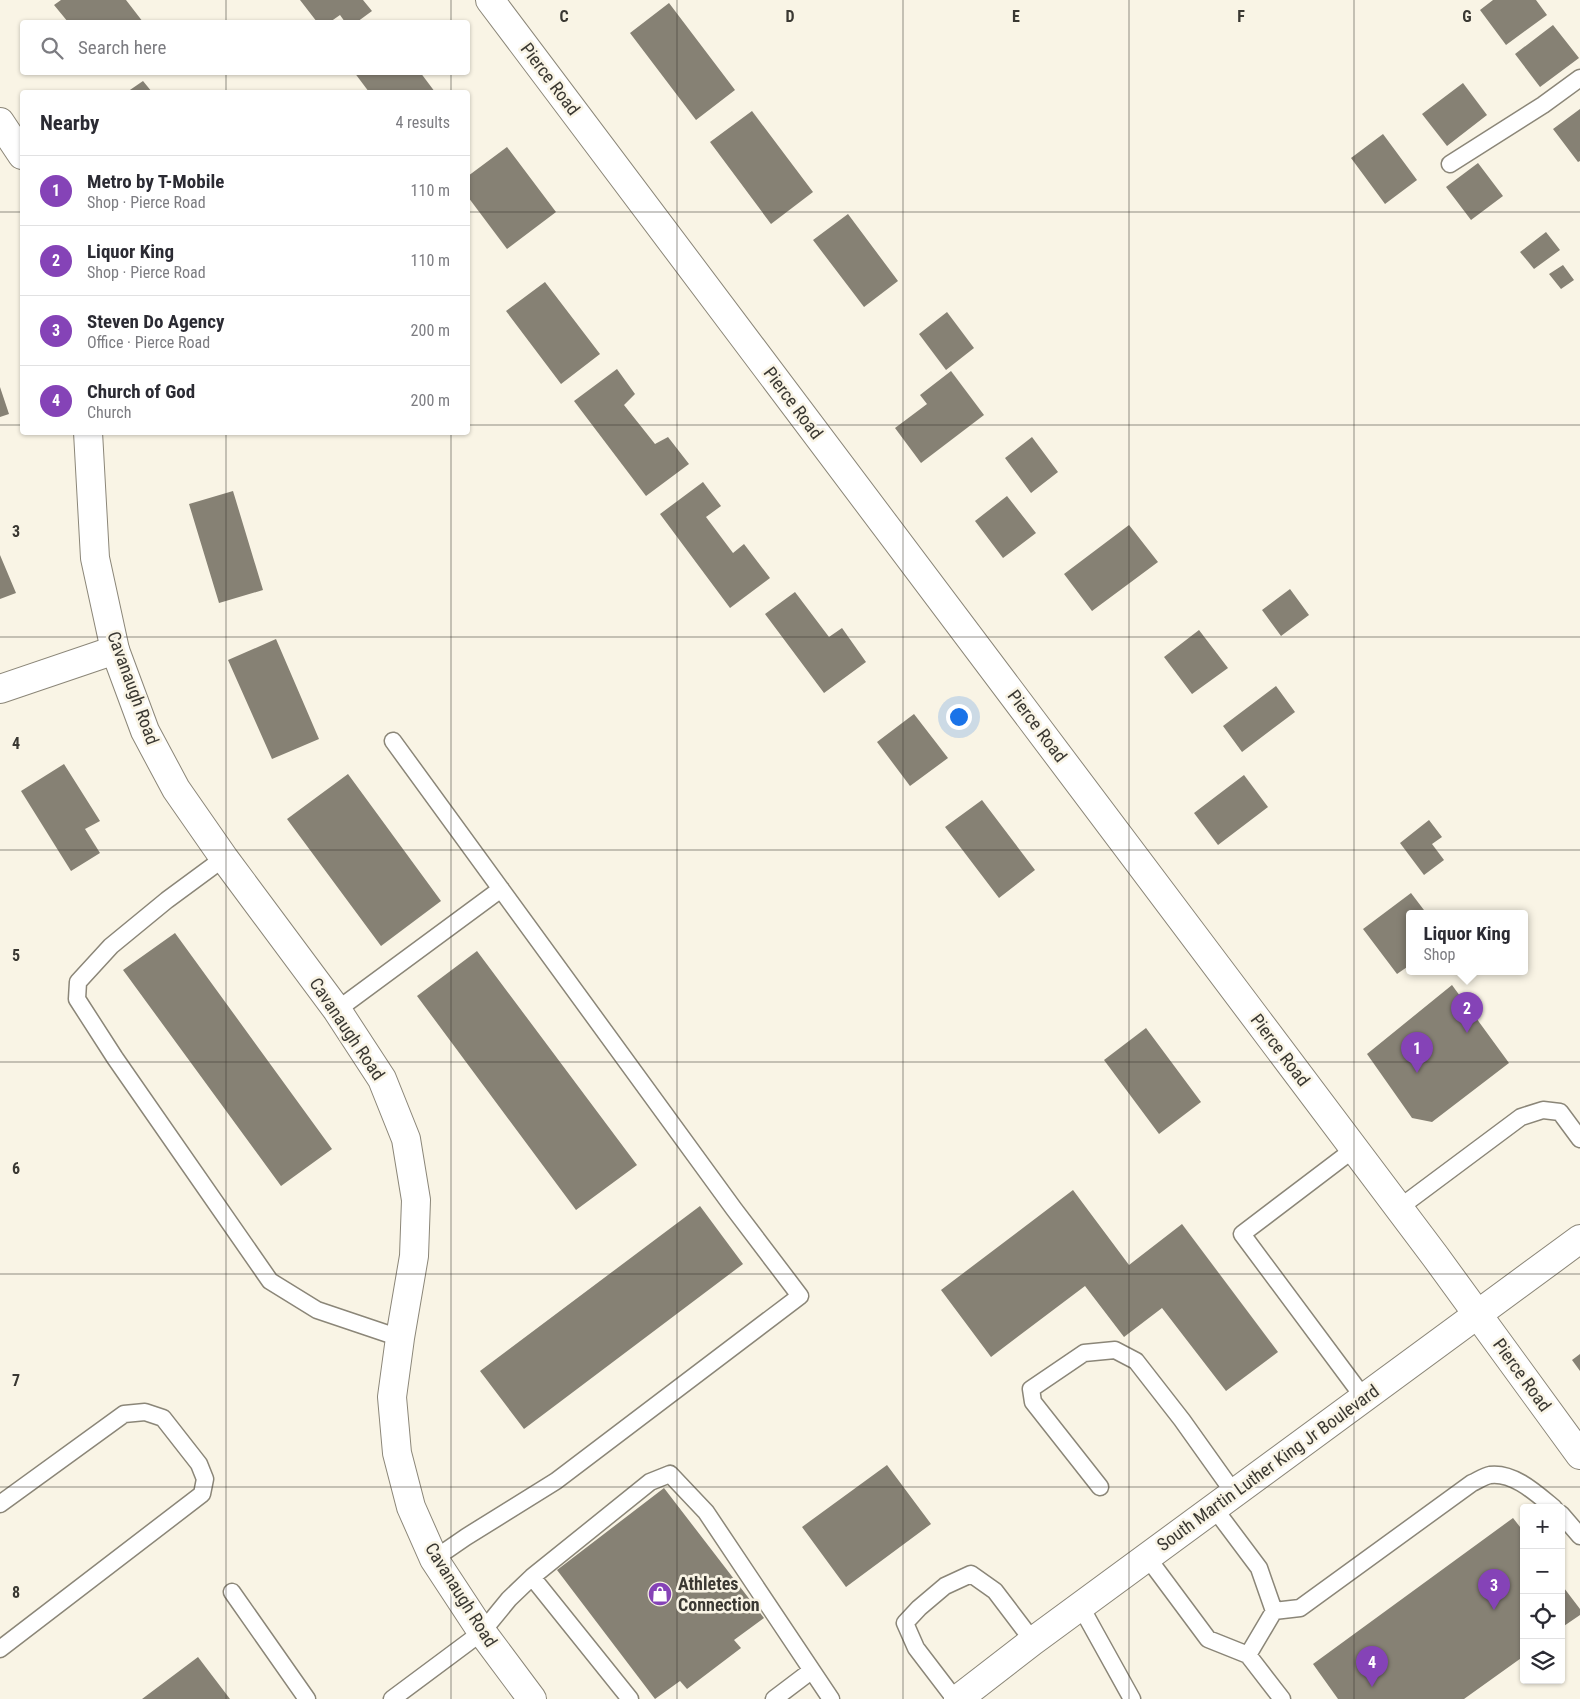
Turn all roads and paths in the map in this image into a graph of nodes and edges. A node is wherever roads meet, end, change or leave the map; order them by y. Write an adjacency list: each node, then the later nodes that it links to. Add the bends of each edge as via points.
1 (490, 0): 14 (street, Pierce Road)
2 (1580, 78): 5 (lane)
3 (0, 122): 4 (street)
4 (20, 152)
5 (1450, 164)
6 (88, 435): 7 (street, Cavanaugh Road, via 95,558)
7 (114, 650): 8 (street); 10 (street, Cavanaugh Road, via 144,731 176,789)
8 (0, 689)
9 (394, 741): 11 (lane)
10 (224, 858): 12 (street, Cavanaugh Road); 18 (lane, via 111,946 78,982 78,999 115,1058 270,1281 317,1310)
11 (501, 889): 12 (lane); 28 (lane, via 800,1296 556,1481)
12 (337, 1010): 18 (street, Cavanaugh Road, via 382,1079 406,1139 416,1200 414,1256)
13 (1580, 1139): 15 (lane, via 1560,1112 1543,1110 1521,1117)
14 (1354, 1149): 15 (street, Pierce Road); 19 (lane, via 1242,1234)
15 (1399, 1208): 17 (street, Pierce Road)
16 (1580, 1239): 17 (street, South Martin Luther King Jr Boulevard)
17 (1477, 1314): 19 (street, South Martin Luther King Jr Boulevard); 20 (street, Pierce Road)
18 (400, 1338): 28 (street, Cavanaugh Road, via 392,1397 397,1453 411,1507)
19 (1364, 1398): 22 (street, South Martin Luther King Jr Boulevard)
20 (1580, 1455)
21 (1100, 1487): 22 (lane, via 1033,1402 1031,1389 1084,1353 1115,1350 1136,1361 1182,1420)
22 (1224, 1501): 27 (street, South Martin Luther King Jr Boulevard); 32 (lane, via 1259,1568)
23 (0, 1504): 35 (lane, via 124,1414 145,1412 163,1418 199,1464 205,1479 202,1494)
24 (1549, 1504): 32 (lane, via 1510,1477 1489,1475 1472,1483 1300,1608)
25 (1565, 1519): 26 (lane)
26 (1580, 1536)
27 (1147, 1557): 31 (street, South Martin Luther King Jr Boulevard); 36 (lane, via 1208,1639)
28 (434, 1559): 33 (street, Cavanaugh Road)
29 (532, 1577): 33 (lane); 37 (lane, via 650,1482 670,1474 706,1512); 41 (lane)
30 (232, 1592): 38 (lane)
31 (1081, 1606): 34 (street, South Martin Luther King Jr Boulevard); 45 (lane)
32 (1274, 1611): 36 (lane)
33 (482, 1632): 39 (lane); 40 (street, Cavanaugh Road)
34 (1033, 1641): 44 (street, South Martin Luther King Jr Boulevard); 44 (lane, via 995,1591 971,1574 945,1586 906,1623 916,1648)
35 (0, 1649)
36 (1248, 1656): 46 (lane)
37 (812, 1671): 42 (lane); 43 (lane)
38 (307, 1699)
39 (392, 1699)
40 (532, 1699)
41 (630, 1699)
42 (774, 1699)
43 (831, 1699)
44 (956, 1699)
45 (1132, 1699)
46 (1282, 1699)

